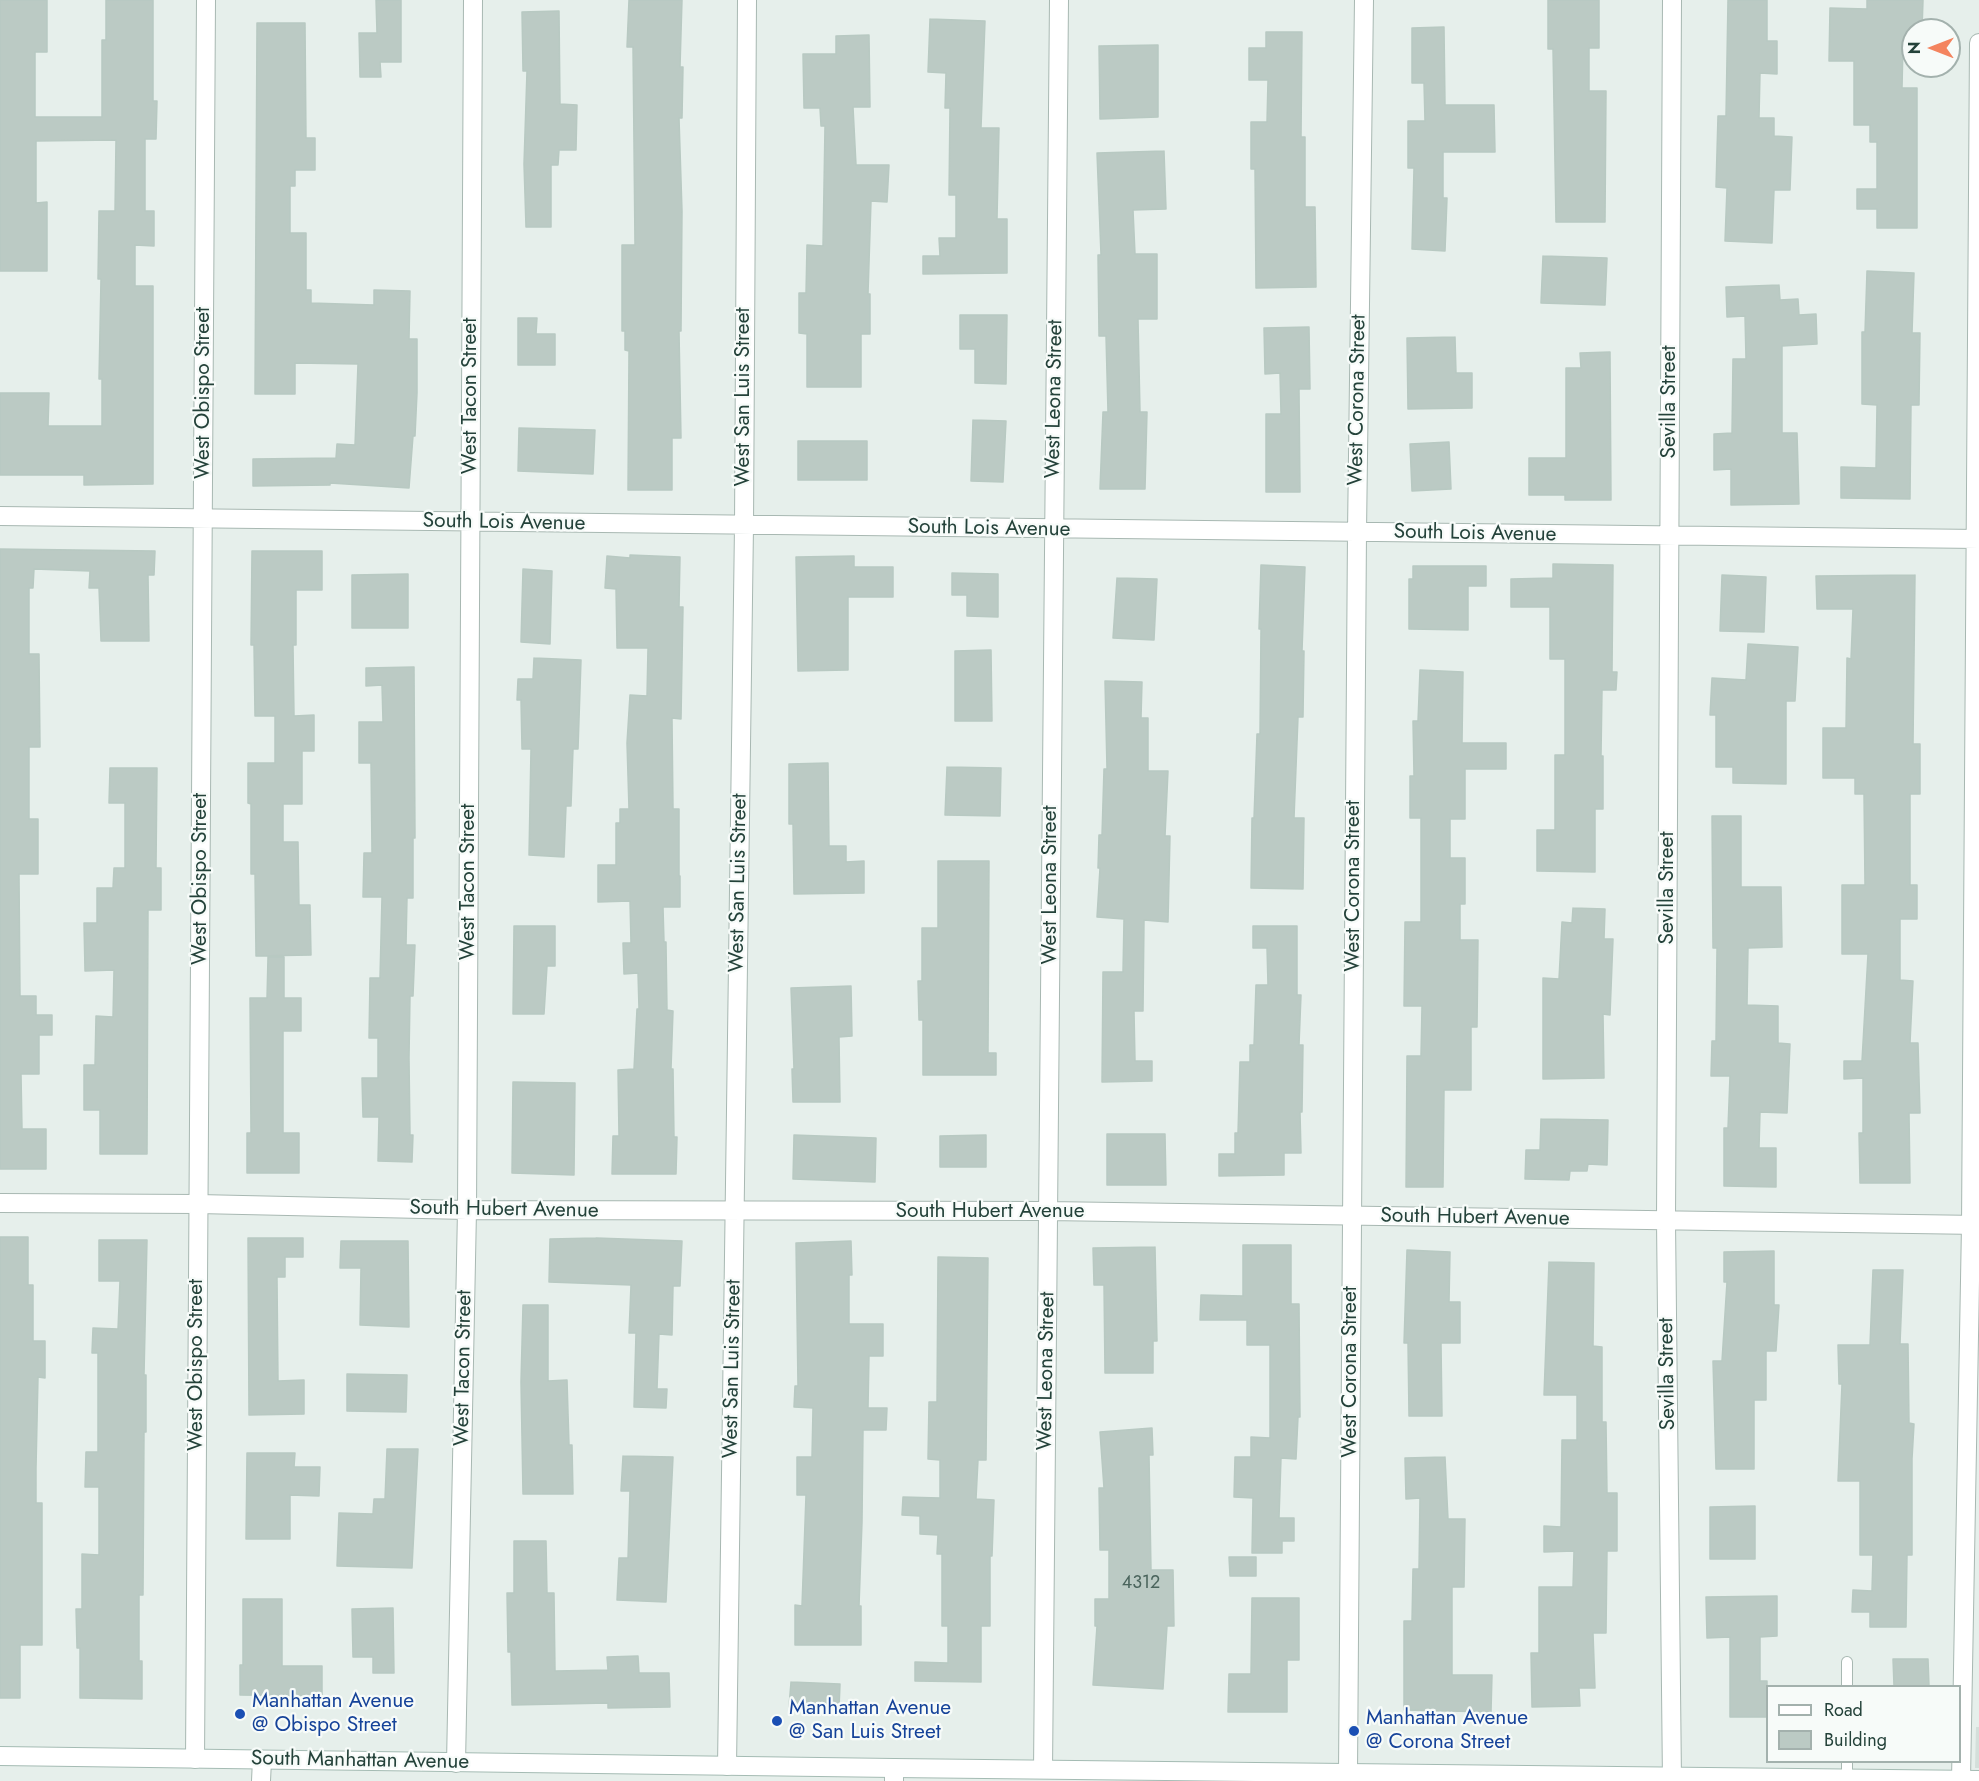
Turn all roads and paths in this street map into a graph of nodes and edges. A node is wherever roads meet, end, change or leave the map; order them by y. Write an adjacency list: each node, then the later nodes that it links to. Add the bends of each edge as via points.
1 (206, 0): 9 (street, West Obispo Street)
2 (473, 0): 10 (street, West Tacon Street)
3 (747, 0): 11 (street, West San Luis Street)
4 (1059, 0): 12 (street, West Leona Street)
5 (1364, 0): 13 (street, West Corona Street)
6 (1672, 0): 14 (street, Sevilla Street)
7 (1979, 43): 15 (street)
8 (0, 516): 9 (street, South Lois Avenue)
9 (203, 518): 10 (street, South Lois Avenue); 17 (street, West Obispo Street)
10 (470, 522): 11 (street, South Lois Avenue); 18 (street, West Tacon Street)
11 (744, 526): 12 (street, South Lois Avenue); 20 (street, West San Luis Street)
12 (1054, 530): 13 (street, South Lois Avenue); 19 (street, West Leona Street)
13 (1357, 532): 14 (street, South Lois Avenue); 21 (street, West Corona Street)
14 (1669, 536): 15 (street, South Lois Avenue); 22 (street, Sevilla Street)
15 (1977, 539): 23 (street)
16 (0, 1203): 17 (street, South Hubert Avenue)
17 (198, 1204): 18 (street, South Hubert Avenue); 27 (street, West Obispo Street)
18 (467, 1210): 20 (street, South Hubert Avenue); 29 (street, West Tacon Street)
19 (1048, 1211): 20 (street, South Hubert Avenue); 21 (street, South Hubert Avenue); 31 (street, West Leona Street)
20 (735, 1212): 30 (street, West San Luis Street)
21 (1352, 1216): 22 (street, South Hubert Avenue); 33 (street, West Corona Street)
22 (1666, 1221): 23 (street, South Hubert Avenue); 35 (street, Sevilla Street)
23 (1975, 1225): 36 (street)
24 (1847, 1662): 25 (lane)
25 (1847, 1685)
26 (0, 1756): 27 (street, South Manhattan Avenue)
27 (195, 1759): 28 (street, South Manhattan Avenue)
28 (262, 1760): 29 (street, South Manhattan Avenue); 37 (street)
29 (456, 1763): 30 (street, South Manhattan Avenue)
30 (727, 1766): 34 (street, South Manhattan Avenue)
31 (1043, 1769): 33 (street, South Manhattan Avenue); 34 (street, South Manhattan Avenue)
32 (1847, 1770): 35 (street, South Manhattan Avenue); 36 (street, South Manhattan Avenue)
33 (1348, 1772): 35 (street, South Manhattan Avenue)
34 (894, 1775)
35 (1672, 1778)
36 (1972, 1780)
37 (261, 1781)

